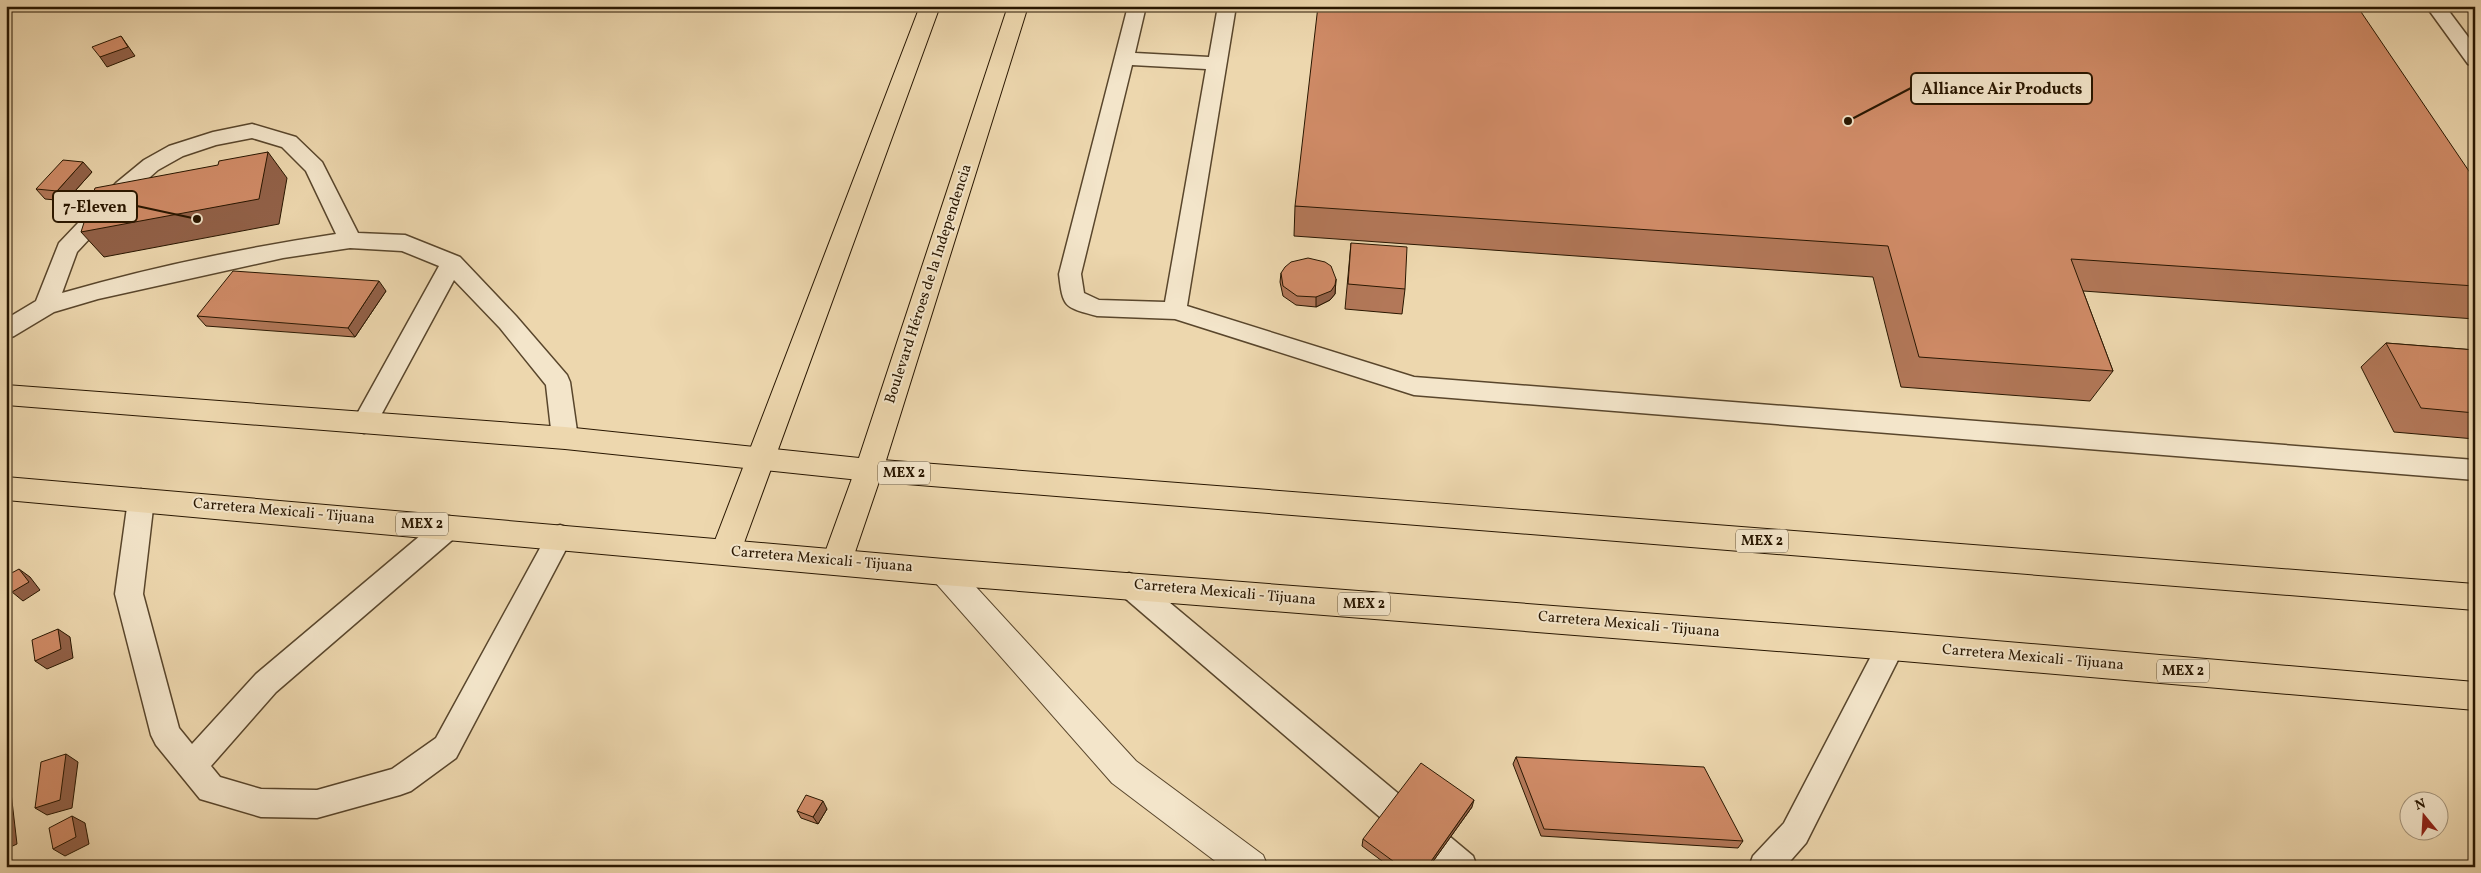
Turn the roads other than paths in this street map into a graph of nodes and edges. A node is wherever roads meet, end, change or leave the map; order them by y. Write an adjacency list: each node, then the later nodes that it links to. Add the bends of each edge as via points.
1 (930, 6): 17 (main road)
2 (1018, 6): 18 (main road, Boulevard Héroes de la Independencia)
3 (1137, 6): 6 (lane)
4 (1227, 6): 8 (lane)
5 (2435, 6): 7 (lane)
6 (1124, 60): 8 (lane); 12 (lane, via 1070,274 1073,298 1097,308)
7 (2475, 60)
8 (1218, 63): 12 (lane)
9 (350, 240): 10 (lane, via 405,243); 11 (lane, via 283,250 98,291); 11 (lane, via 315,167 289,142 252,131 213,139 176,151 151,165 124,188 67,249)
10 (452, 263): 15 (lane); 16 (lane, via 508,322 558,382)
11 (46, 306): 13 (lane)
12 (1175, 312): 19 (lane, via 1414,386)
13 (6, 330)
14 (6, 396): 15 (main road, MEX 2)
15 (364, 423): 16 (main road, MEX 2)
16 (565, 438): 17 (main road, MEX 2)
17 (760, 460): 18 (main road, MEX 2); 24 (main road)
18 (869, 470): 25 (main road, Boulevard Héroes de la Independencia); 28 (main road, MEX 2)
19 (2475, 470)
20 (6, 488): 21 (main road, Carretera Mexicali - Tijuana / MEX 2)
21 (141, 500): 22 (main road, Carretera Mexicali - Tijuana / MEX 2); 31 (lane, via 129,594 166,735)
22 (449, 527): 23 (main road, Carretera Mexicali - Tijuana / MEX 2); 31 (lane, via 266,683)
23 (560, 536): 24 (main road, Carretera Mexicali - Tijuana / MEX 2); 31 (lane, via 446,748 400,781 317,804 261,804 211,789)
24 (726, 551): 25 (main road, Carretera Mexicali - Tijuana / MEX 2)
25 (837, 561): 26 (main road, Carretera Mexicali - Tijuana / MEX 2)
26 (944, 572): 27 (main road, Carretera Mexicali - Tijuana / MEX 2); 32 (street, via 1124,772)
27 (1129, 585): 29 (main road, Carretera Mexicali - Tijuana / MEX 2); 33 (lane)
28 (2475, 598)
29 (1890, 646): 30 (main road, Carretera Mexicali - Tijuana / MEX 2); 34 (lane, via 1795,833)
30 (2475, 696)
31 (190, 767)
32 (1251, 867)
33 (1462, 867)
34 (1764, 867)

